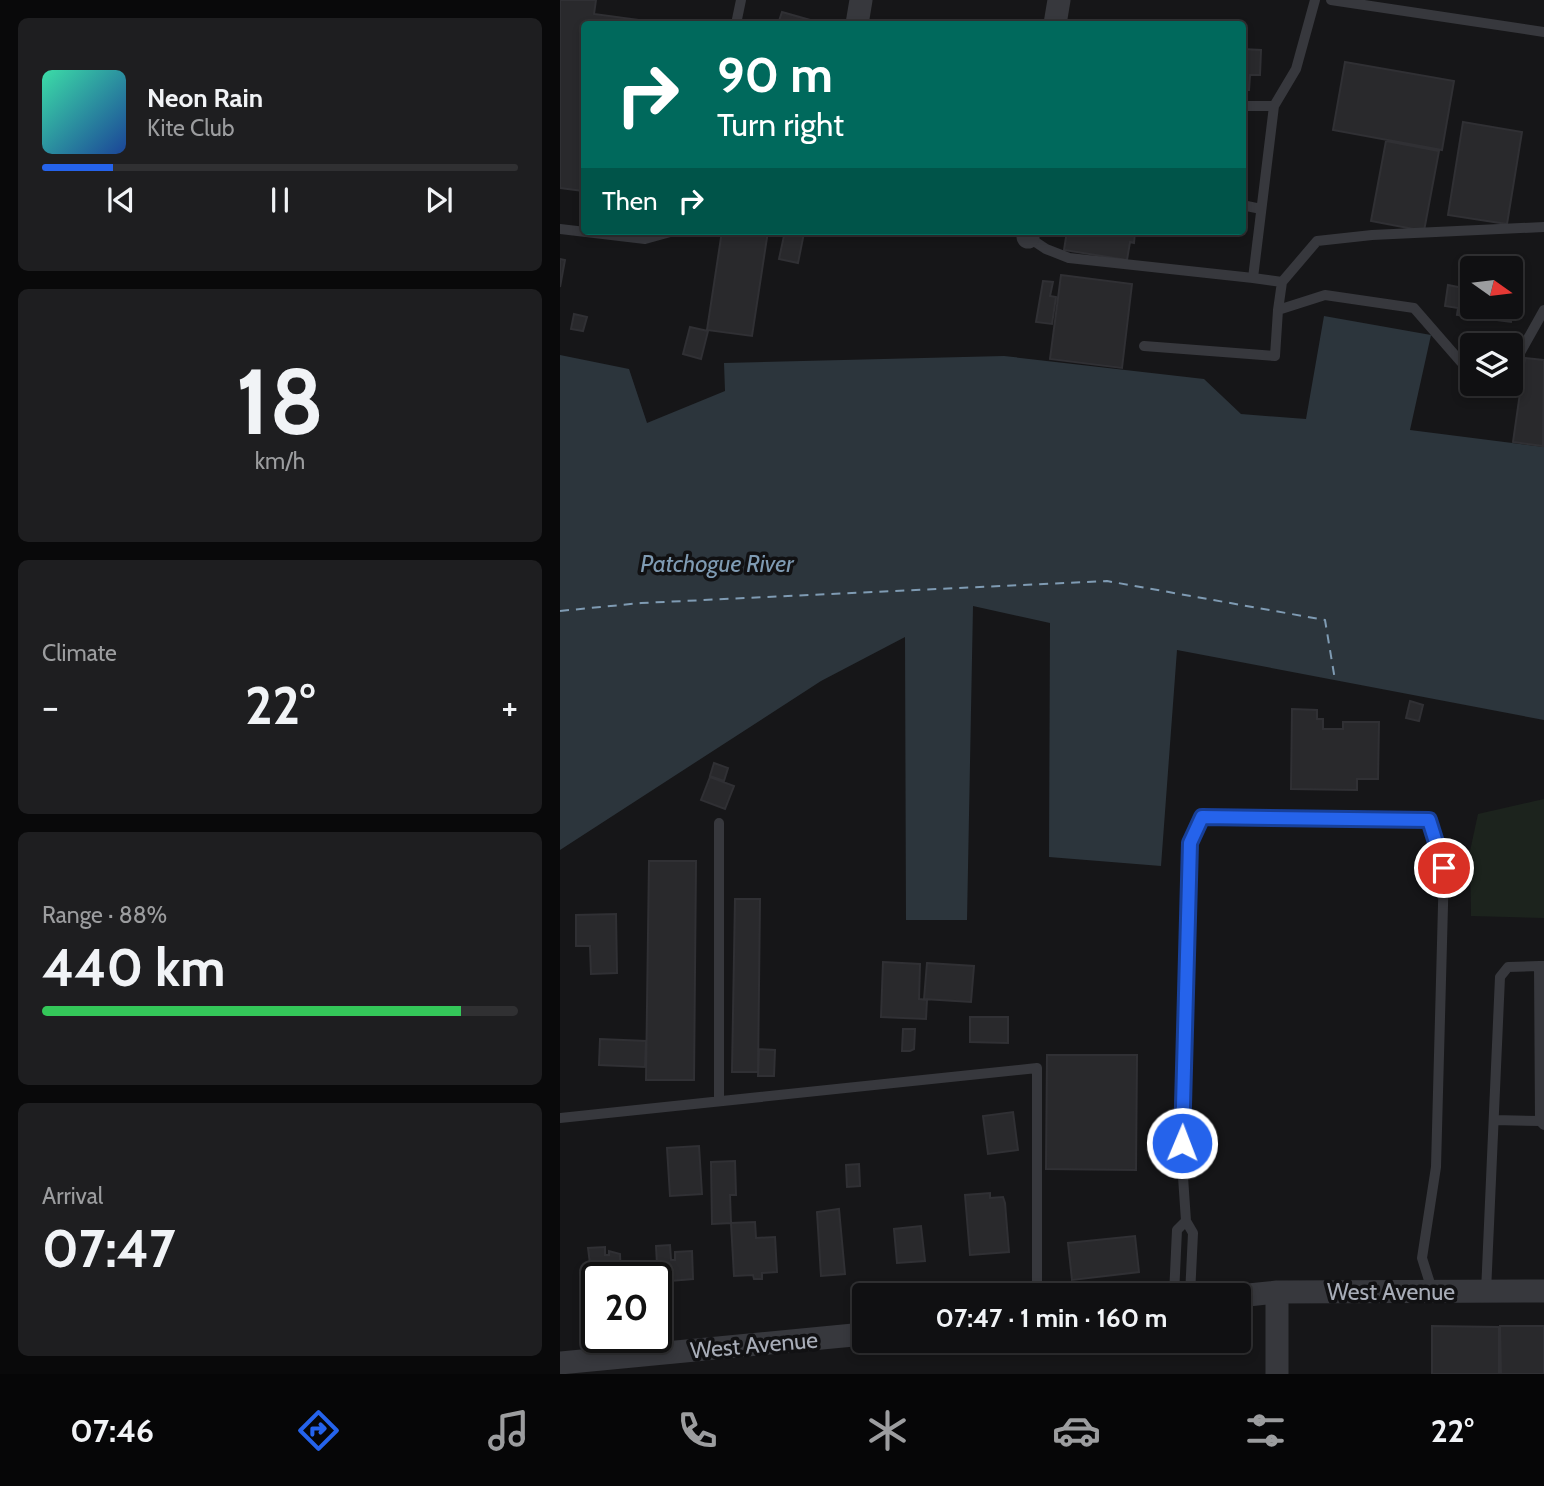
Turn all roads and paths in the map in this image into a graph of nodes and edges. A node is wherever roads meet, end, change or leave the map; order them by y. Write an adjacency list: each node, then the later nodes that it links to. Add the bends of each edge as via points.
1 (741, 0): 6 (lane)
2 (861, 0): 7 (street)
3 (1059, 0): 8 (street)
4 (1315, 0): 11 (lane, via 1296,69)
5 (1331, 0): 9 (lane)
6 (737, 21)
7 (858, 21)
8 (1056, 21)
9 (1544, 33)
10 (1246, 106): 11 (lane)
11 (1274, 106): 13 (lane)
12 (1246, 206): 13 (lane)
13 (1261, 209): 20 (lane)
14 (1544, 227): 21 (lane, via 1317,241)
15 (560, 229): 16 (lane)
16 (581, 231)
17 (611, 235): 18 (lane, via 645,239)
18 (660, 235)
19 (1029, 235): 20 (lane, via 1046,249 1069,258)
20 (1253, 278): 21 (lane)
21 (1282, 282): 22 (lane)
22 (1278, 310): 24 (lane, via 1275,356); 26 (lane, via 1325,295 1414,308)
23 (1544, 310): 25 (lane)
24 (1144, 346)
25 (1523, 347)
26 (1460, 361)
27 (719, 823): 29 (lane)
28 (1541, 966): 31 (lane, via 1508,967 1500,977); 32 (lane)
29 (719, 1101): 30 (lane); 34 (lane, via 1037,1068)
30 (560, 1118)
31 (1494, 1120): 32 (lane); 39 (lane)
32 (1542, 1123)
33 (1186, 1221): 35 (lane, via 1177,1230); 36 (lane, via 1193,1233); 40 (lane, via 1182,1162 1190,843 1202,817 1429,820 1444,868 1436,1167 1422,1258)
34 (1037, 1283)
35 (1175, 1283)
36 (1191, 1283)
37 (1544, 1291): 39 (street, West Avenue)
38 (1277, 1292): 40 (street, West Avenue); 41 (street, West Avenue); 44 (street)
39 (1486, 1292): 40 (street, West Avenue)
40 (1433, 1293)
41 (1251, 1295)
42 (852, 1335): 43 (street, West Avenue)
43 (560, 1363)
44 (1277, 1374)

